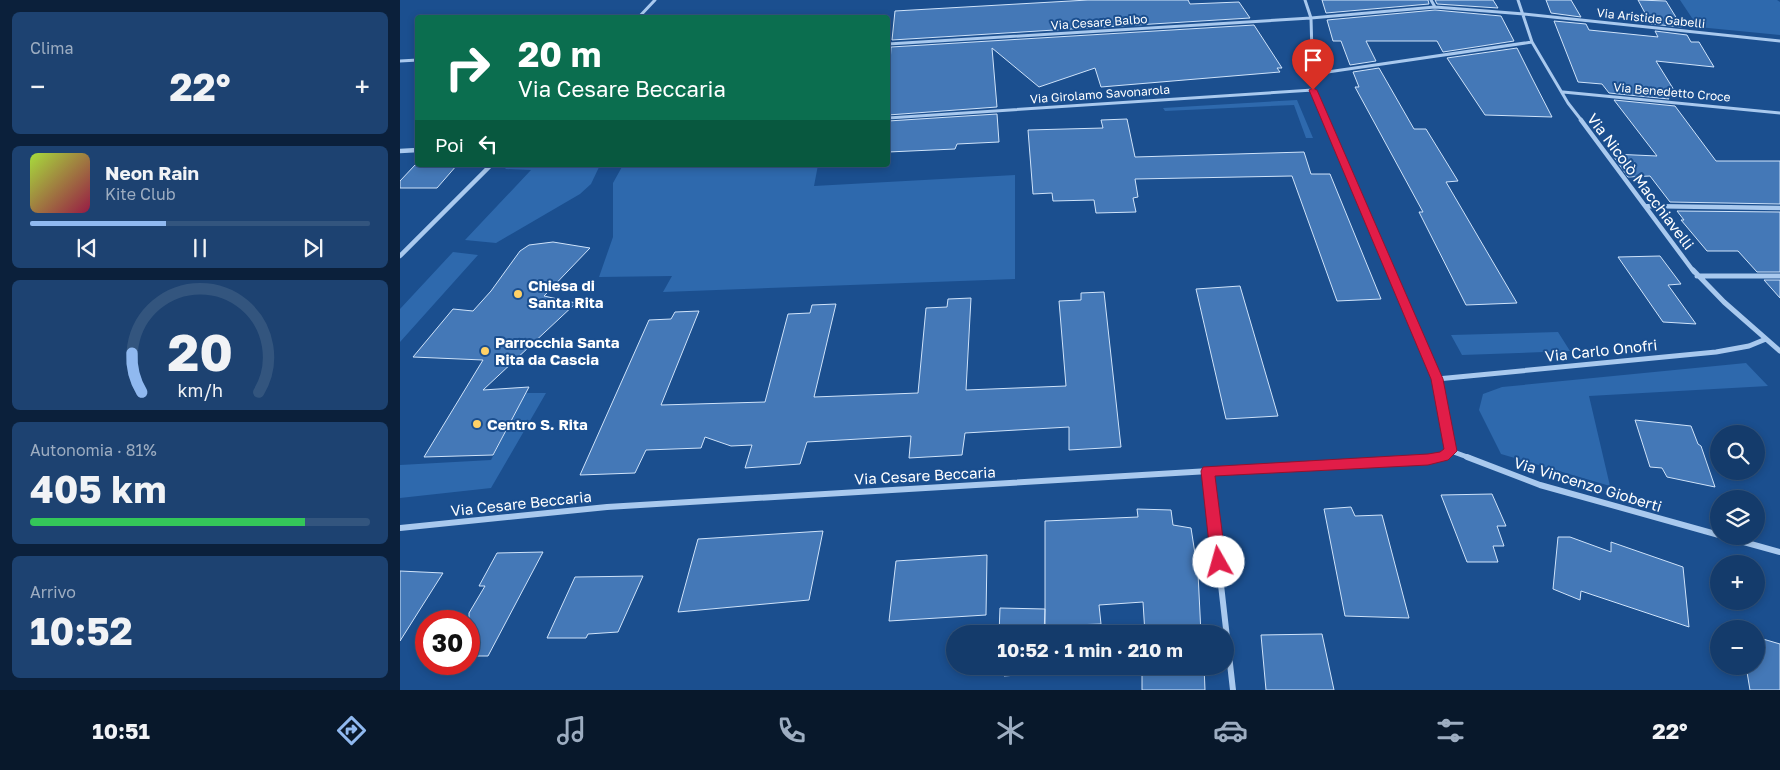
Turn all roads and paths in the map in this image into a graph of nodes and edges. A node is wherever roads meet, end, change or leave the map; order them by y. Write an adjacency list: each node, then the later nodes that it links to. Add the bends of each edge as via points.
1 (655, 0): 7 (street)
2 (1305, 0): 8 (street)
3 (1431, 0): 5 (street)
4 (1518, 0): 6 (street, Via Nicolò Macchiavelli)
5 (1435, 7): 6 (street, Via Aristide Gabelli); 8 (street, Via Aristide Gabelli)
6 (1524, 14): 9 (street, Via Aristide Gabelli); 10 (street, Via Nicolò Macchiavelli)
7 (641, 15)
8 (1311, 18): 11 (street, Via Cesare Balbo); 14 (street)
9 (1780, 41)
10 (1532, 42): 14 (street); 16 (street, Via Nicolò Macchiavelli)
11 (890, 44)
12 (415, 60): 13 (street)
13 (400, 61)
14 (1314, 74): 15 (street)
15 (1313, 90): 18 (street, Via Girolamo Savonarola); 29 (street)
16 (1563, 92): 17 (street, Via Benedetto Croce); 22 (street, Via Nicolò Macchiavelli)
17 (1780, 113)
18 (890, 118)
19 (415, 150): 20 (street)
20 (400, 151)
21 (489, 167): 24 (street)
22 (1645, 206): 23 (street); 25 (street, Via Nicolò Macchiavelli)
23 (1780, 208)
24 (400, 256)
25 (1697, 276): 26 (street); 27 (street, Via Nicolò Macchiavelli)
26 (1780, 276)
27 (1766, 339): 28 (street, Via Nicolò Macchiavelli); 29 (street, Via Carlo Onofri, via 1716,352)
28 (1780, 351)
29 (1437, 379): 30 (street)
30 (1451, 451): 31 (street, Via Cesare Beccaria, via 1443,457 1428,459); 33 (street, Via Vincenzo Gioberti, via 1540,485)
31 (1208, 471): 32 (street, Via Cesare Beccaria, via 607,507); 36 (street)
32 (400, 528)
33 (1710, 533)
34 (1754, 545): 35 (street, Via Vincenzo Gioberti)
35 (1780, 552)
36 (1233, 690)

